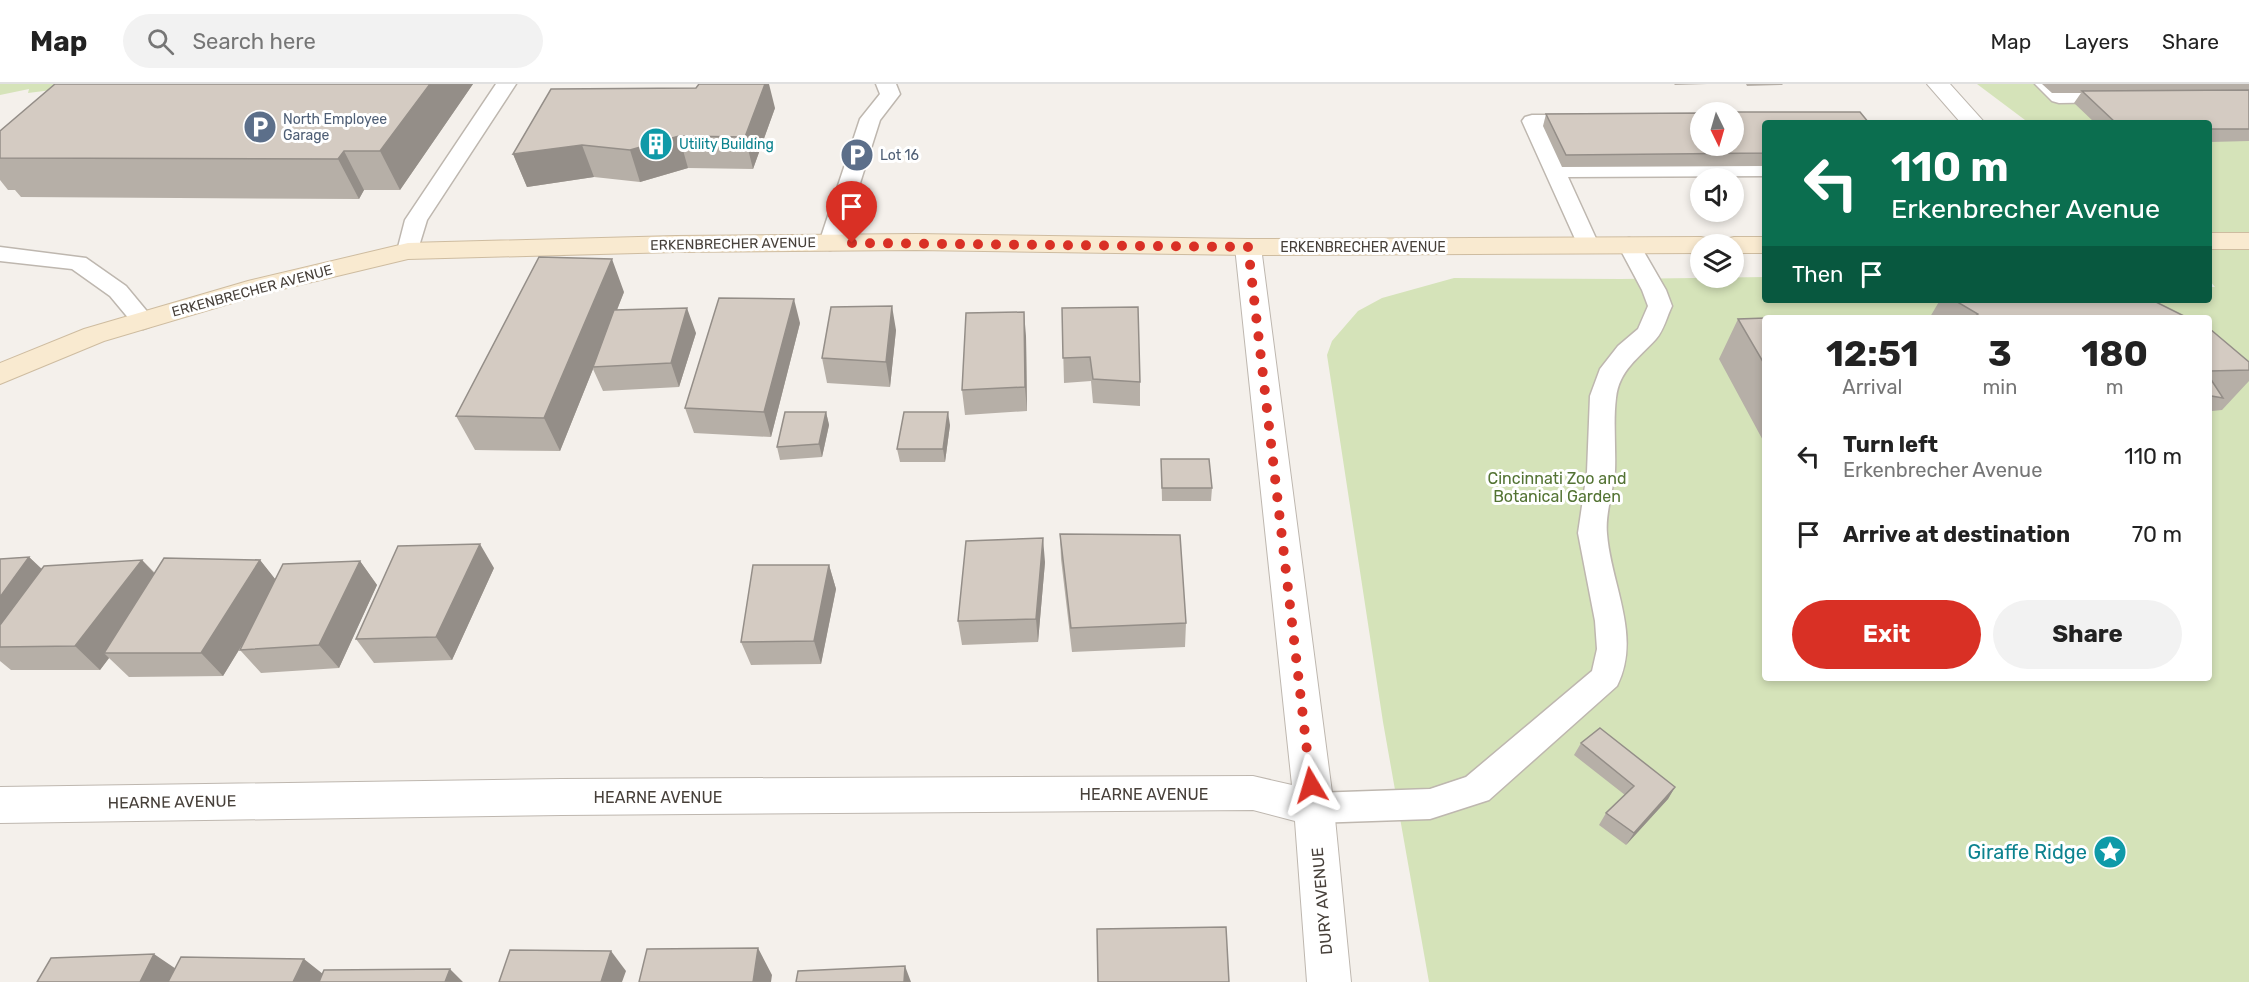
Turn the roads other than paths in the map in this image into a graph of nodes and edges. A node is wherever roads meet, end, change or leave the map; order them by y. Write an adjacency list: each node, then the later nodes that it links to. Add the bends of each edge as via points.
1 (506, 84): 19 (lane, via 416,220)
2 (886, 84): 12 (lane, via 890,94 870,119)
3 (1938, 84): 6 (street)
4 (2045, 84): 5 (lane, via 2059,97)
5 (2142, 96)
6 (1971, 120)
7 (1599, 121): 9 (lane, via 1532,121)
8 (1762, 170): 9 (lane)
9 (1554, 171): 13 (lane)
10 (2212, 241): 11 (street)
11 (2249, 241)
12 (830, 243): 18 (street, ERKENBRECHER AVENUE); 19 (street, ERKENBRECHER AVENUE, via 676,243)
13 (1588, 245): 14 (street, ERKENBRECHER AVENUE); 18 (street, ERKENBRECHER AVENUE)
14 (1629, 245): 15 (street, ERKENBRECHER AVENUE); 24 (lane, via 1660,306 1648,333 1609,375 1603,396 1601,472 1592,533 1610,621 1612,649 1606,677 1477,789 1430,804)
15 (1690, 245)
16 (1744, 245): 17 (street)
17 (1762, 245)
18 (1248, 247): 24 (street, DURY AVENUE)
19 (408, 252): 21 (street, ERKENBRECHER AVENUE, via 258,287)
20 (0, 254): 21 (lane, via 78,263 118,291)
21 (143, 321): 22 (street, ERKENBRECHER AVENUE, via 94,335)
22 (0, 374)
23 (0, 805): 24 (street, HEARNE AVENUE, via 1253,793)
24 (1314, 808): 25 (street, DURY AVENUE)
25 (1329, 982)

